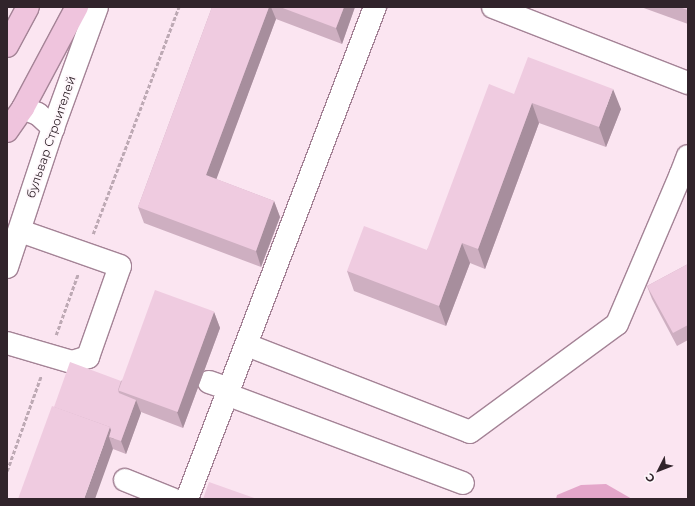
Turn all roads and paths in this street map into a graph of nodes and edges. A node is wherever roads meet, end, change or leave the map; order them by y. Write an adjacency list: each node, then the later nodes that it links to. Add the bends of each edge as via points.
1 (28, 7): 6 (main road)
2 (77, 7): 8 (main road)
3 (97, 7): 9 (street, бульвар Строителей)
4 (375, 7): 15 (street)
5 (505, 9): 7 (street)
6 (7, 46)
7 (688, 83)
8 (23, 108): 9 (street, via 38,114); 10 (main road)
9 (53, 128): 12 (street, бульвар Строителей)
10 (7, 131)
11 (686, 169): 15 (street, via 617,324 470,432)
12 (20, 231): 13 (street, бульвар Строителей); 14 (street, via 120,266 88,357 72,362)
13 (7, 267)
14 (7, 343)
15 (247, 345): 16 (street)
16 (221, 388): 18 (street); 20 (street)
17 (125, 480): 19 (street)
18 (463, 483)
19 (172, 499)
20 (187, 499)

